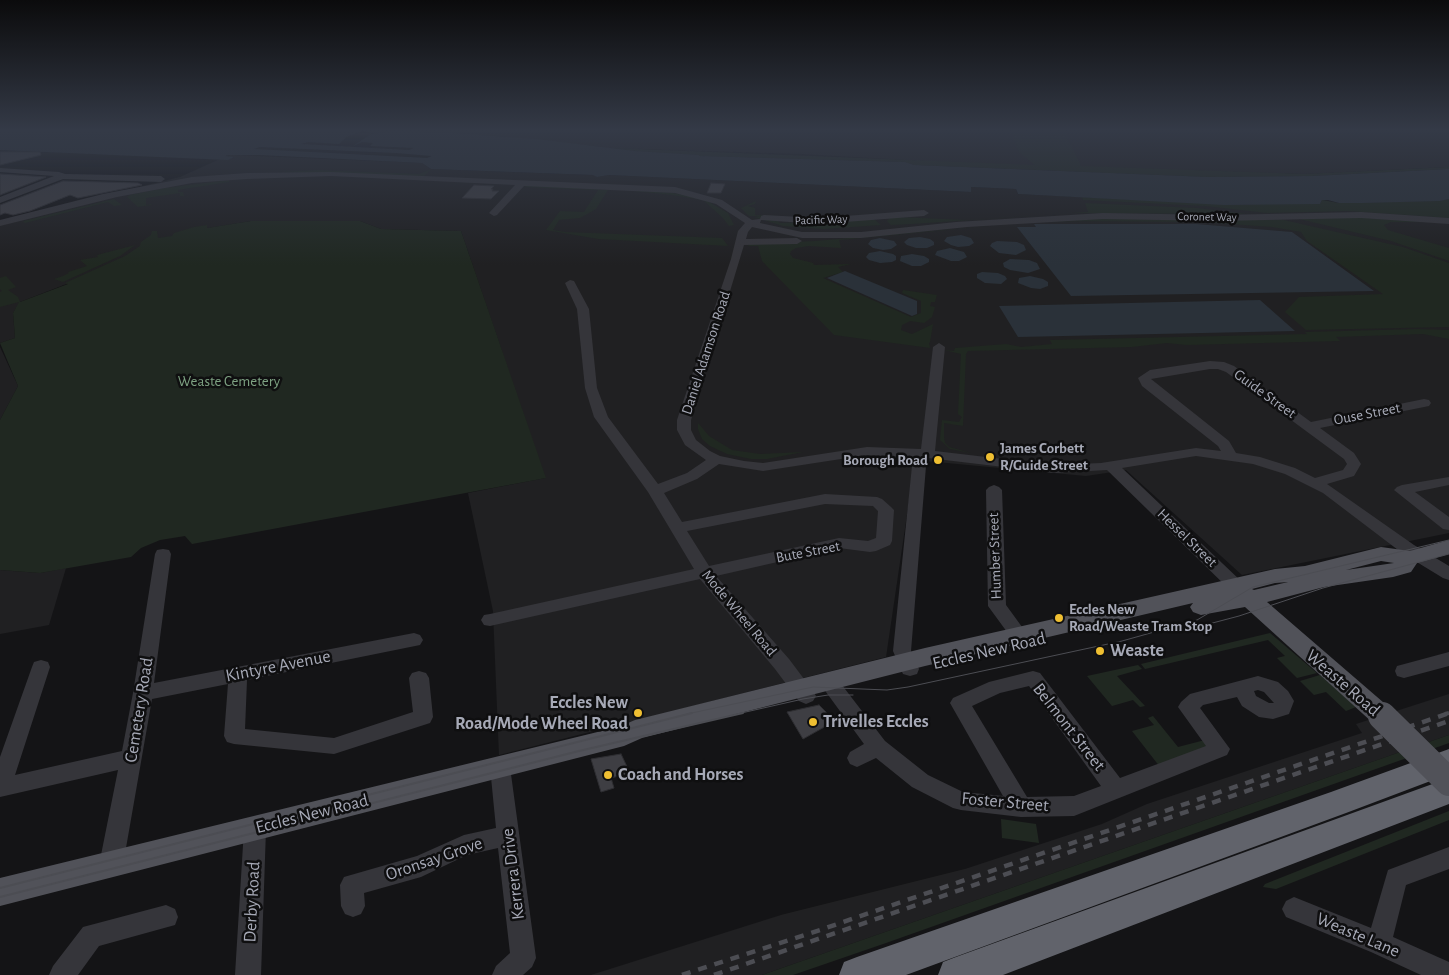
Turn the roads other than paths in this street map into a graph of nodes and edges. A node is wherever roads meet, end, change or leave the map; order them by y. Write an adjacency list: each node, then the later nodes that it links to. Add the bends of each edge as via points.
1 (48, 174): 5 (street)
2 (298, 174): 4 (street, Coronet Way)
3 (343, 174): 9 (street, Coronet Way)
4 (265, 175): 6 (street); 8 (street)
5 (63, 176): 7 (street); 12 (street)
6 (247, 177): 10 (street); 11 (street)
7 (151, 179): 8 (street); 10 (street); 11 (street, via 158,182)
8 (192, 180): 10 (street)
9 (523, 182): 13 (street); 16 (street, Coronet Way, via 675,190 710,198)
10 (171, 183): 11 (street)
11 (99, 198): 18 (street)
12 (0, 200)
13 (494, 213)
14 (924, 213): 15 (street, Pacific Way)
15 (878, 217): 16 (street, Pacific Way); 20 (street)
16 (758, 221): 19 (street, Coronet Way); 21 (street); 22 (street, Coronet Way, via 778,232)
17 (1449, 221): 20 (street, Coronet Way, via 1383,215 1102,216)
18 (0, 224)
19 (792, 231): 20 (street, Coronet Way); 22 (street)
20 (891, 231): 22 (street, Coronet Way)
21 (742, 236): 22 (street); 28 (street, Daniel Adamson Road, via 684,420 684,430 690,442)
22 (799, 238)
23 (570, 283): 34 (street, Mode Wheel Road, via 583,309 592,388 601,417)
24 (939, 347): 29 (street)
25 (1424, 403): 26 (street, Ouse Street)
26 (1309, 426): 27 (street, Guide Street, via 1220,365 1150,374 1144,378 1224,444); 32 (street, Guide Street, via 1349,456 1354,464 1349,472)
27 (1232, 456): 30 (street, Daniel Adamson Road, via 1196,452); 32 (street, Daniel Adamson Road, via 1281,468)
28 (716, 459): 29 (street, Daniel Adamson Road, via 744,466 763,466 867,451); 34 (street, via 692,476)
29 (923, 460): 30 (street, Daniel Adamson Road, via 1054,469); 47 (street, via 902,651)
30 (1111, 466): 42 (street, Hessel Street)
31 (1449, 481): 35 (street, via 1402,490)
32 (1314, 483): 39 (street, Daniel Adamson Road, via 1328,490)
33 (994, 490): 44 (street, Humber Street, via 997,606)
34 (655, 491): 36 (street, Mode Wheel Road)
35 (1449, 524)
36 (677, 528): 40 (street, Mode Wheel Road); 40 (street, Bute Street, via 825,499 878,502 886,510 884,541 870,547 839,543)
37 (1449, 547): 39 (main road, Eccles New Road)
38 (163, 554): 55 (street, Cemetery Road)
39 (1406, 562): 41 (street, Daniel Adamson Road); 42 (main road, via 1328,587); 42 (main road, Eccles New Road, via 1381,554 1305,573 1275,576)
40 (705, 574): 43 (street, Bute Street); 54 (street, Mode Wheel Road)
41 (1449, 574)
42 (1248, 598): 44 (main road, Eccles New Road); 62 (main road, Weaste Road, bridge, via 1382,716)
43 (490, 620)
44 (1021, 638): 47 (main road, Eccles New Road)
45 (414, 640): 50 (street, Kintyre Avenue)
46 (1449, 659): 49 (street)
47 (908, 666): 52 (main road, Eccles New Road)
48 (41, 667): 63 (street)
49 (1404, 672)
50 (238, 674): 51 (street, via 234,736 334,746 423,717); 55 (street, Kintyre Avenue)
51 (418, 678)
52 (831, 685): 54 (main road, Eccles New Road); 57 (street, Foster Street, via 854,728)
53 (1245, 688): 64 (street, Foster Street, via 1197,699 1188,707 1220,749)
54 (803, 692): 56 (main road, Eccles New Road, via 638,736)
55 (143, 693): 58 (street, Cemetery Road)
56 (624, 736): 61 (main road, Eccles New Road)
57 (878, 747): 59 (street); 66 (street, Foster Street, via 920,781 961,801)
58 (132, 758): 63 (street); 70 (street, Cemetery Road)
59 (857, 758)
60 (1449, 762): 79 (highway)
61 (500, 767): 67 (main road, Eccles New Road); 68 (street, Kerrera Drive)
62 (1449, 782)
63 (0, 788)
64 (1116, 789): 66 (street, Foster Street, via 1074,806); 66 (street, Belmont Street, via 1033,678 996,687 960,703)
65 (1449, 791): 80 (highway)
66 (1021, 807)
67 (255, 829): 70 (main road, Eccles New Road); 77 (street, Derby Road)
68 (508, 836): 72 (street, Oronsay Grove, via 464,845 421,866 352,885); 78 (street, Kerrera Drive, via 523,958)
69 (1449, 858): 75 (street, via 1396,878)
70 (110, 865): 71 (main road, Eccles New Road)
71 (0, 892)
72 (353, 906)
73 (1294, 909): 75 (street, Weaste Lane)
74 (166, 917): 76 (street, via 92,936)
75 (1379, 943): 81 (street, Weaste Lane)
76 (62, 975)
77 (248, 975)
78 (505, 975)
79 (856, 975)
80 (956, 975)
81 (1449, 975)

